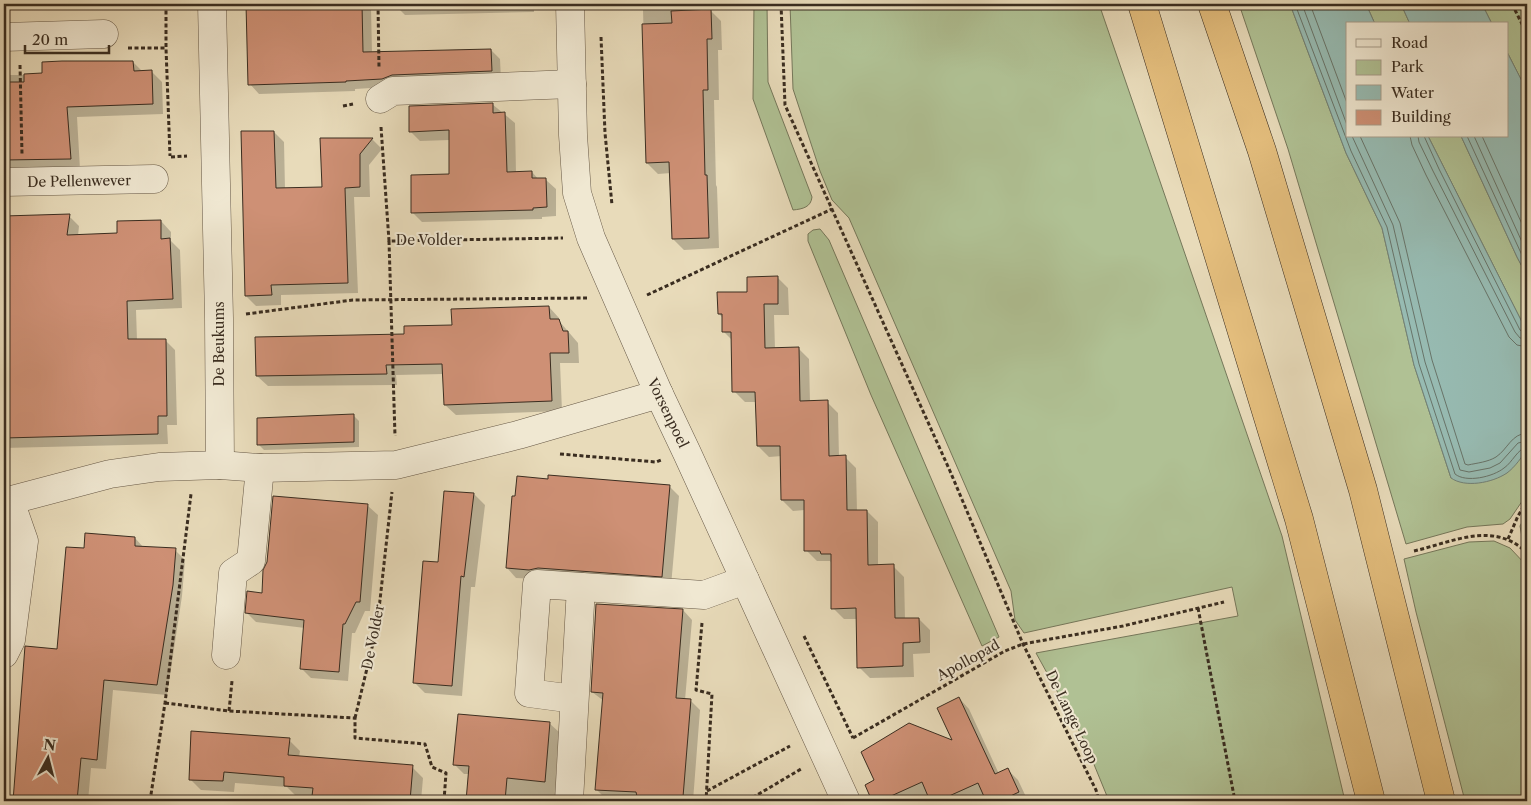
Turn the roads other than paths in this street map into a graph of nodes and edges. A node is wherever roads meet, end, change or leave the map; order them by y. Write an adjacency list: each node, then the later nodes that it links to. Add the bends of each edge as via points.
1 (212, 4): 12 (street, De Beukums, via 219,318)
2 (570, 4): 7 (street, Vorsenpoel)
3 (1142, 4): 22 (highway, via 1299,519)
4 (1212, 4): 23 (highway, via 1262,151 1363,490)
5 (104, 34): 6 (street)
6 (11, 37)
7 (572, 84): 8 (street, via 393,92); 11 (street, Vorsenpoel, via 577,193 590,238)
8 (380, 99)
9 (154, 179): 10 (street, De Pellenwever)
10 (13, 182)
11 (659, 394): 13 (street, via 518,435 396,465); 15 (street, Vorsenpoel)
12 (207, 466): 13 (street); 14 (street, via 159,467 110,474)
13 (260, 468): 18 (street, via 251,561 233,573)
14 (7, 502): 17 (street, via 24,542 11,640)
15 (746, 580): 16 (street, via 704,595); 21 (street, Vorsenpoel)
16 (581, 587): 19 (street); 19 (street, via 537,584 529,693)
17 (4, 654)
18 (226, 654)
19 (574, 699): 20 (street)
20 (569, 801)
21 (846, 801)
22 (1371, 801)
23 (1441, 801)

